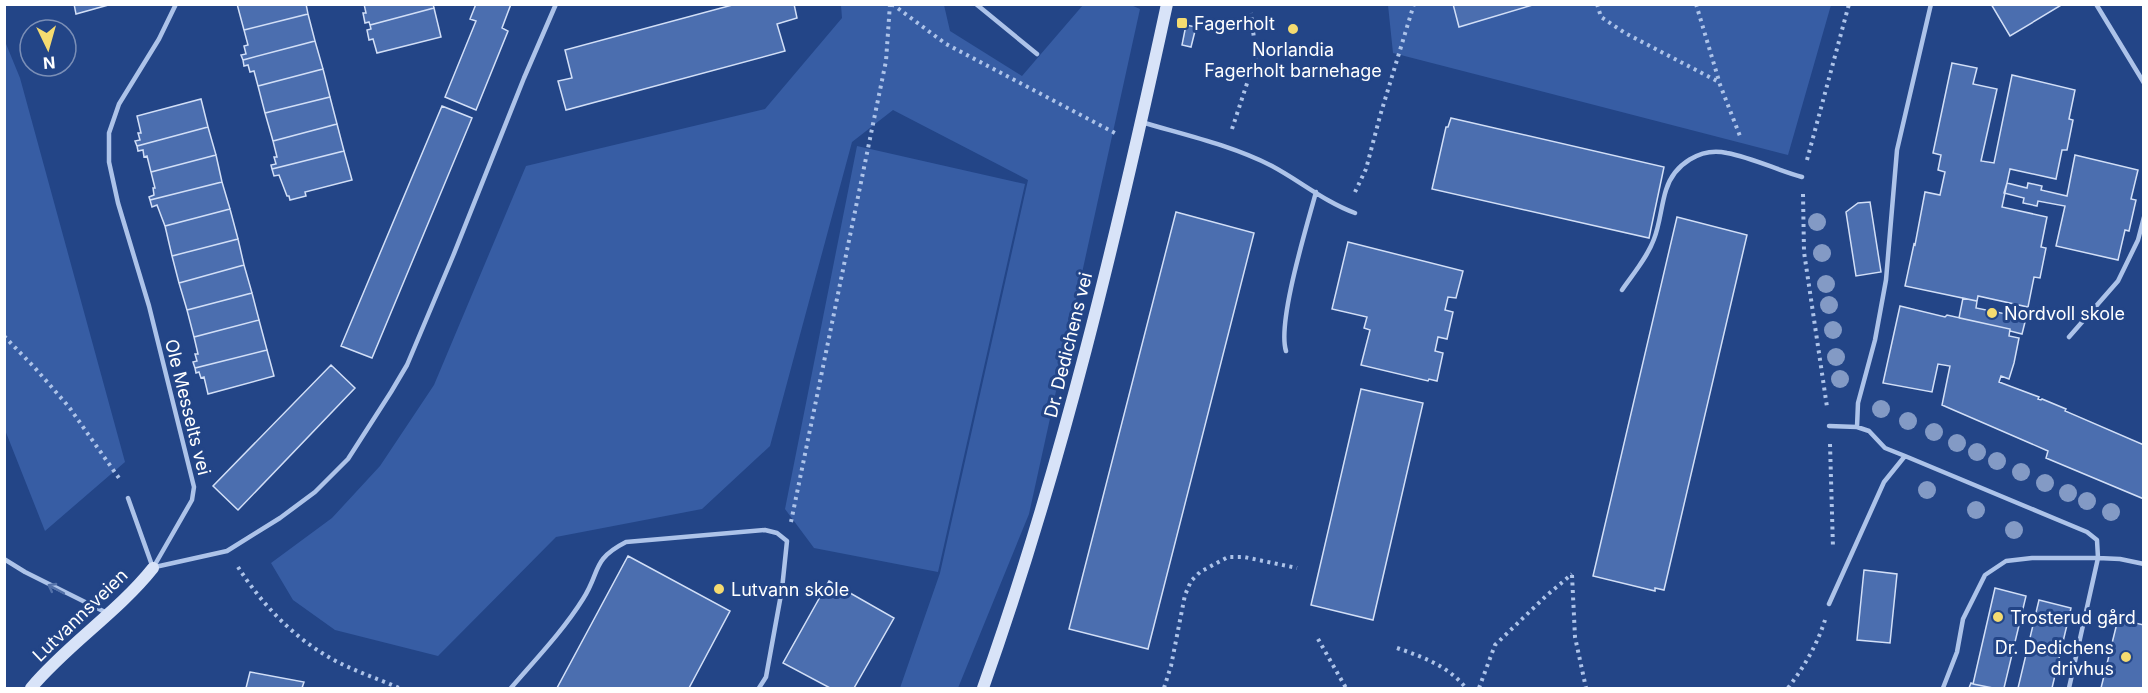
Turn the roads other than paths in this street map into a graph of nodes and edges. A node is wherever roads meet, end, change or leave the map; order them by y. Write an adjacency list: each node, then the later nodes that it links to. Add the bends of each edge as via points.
1 (176, 4): 24 (lane, Ole Messelts vei, via 119,104 108,133 109,162 118,204 194,487 192,500)
2 (556, 4): 24 (lane, via 407,365 348,459 315,492 227,551)
3 (976, 4): 7 (lane)
4 (1167, 4): 9 (street, Dr. Dedichens vei)
5 (1931, 4): 18 (lane, via 1897,150 1886,280 1858,402)
6 (2096, 4): 8 (lane)
7 (1037, 54)
8 (2144, 83)
9 (1142, 122): 11 (lane, via 1226,146); 30 (street, Dr. Dedichens vei, via 1042,510)
10 (1802, 177): 14 (lane, via 1726,152 1707,152 1690,158 1674,173 1666,188 1655,238)
11 (1316, 192): 12 (lane, via 1333,205); 16 (lane, via 1285,325)
12 (1355, 213)
13 (2144, 217): 15 (lane, via 2138,240 2118,281)
14 (1622, 290)
15 (2069, 337)
16 (1286, 351)
17 (1829, 426): 18 (lane)
18 (1857, 427): 19 (lane, via 1869,431 1885,448)
19 (1905, 456): 21 (lane, via 2087,532 2097,540); 25 (lane, via 1884,482)
20 (128, 498): 24 (lane)
21 (2098, 558): 23 (lane); 31 (lane, via 2006,561 1985,575 1963,619 1957,652); 32 (lane)
22 (4, 559): 26 (lane, one-way to 22)
23 (2144, 564)
24 (153, 568): 26 (street, Lutvannsveien)
25 (1829, 604)
26 (109, 614): 27 (street, Lutvannsveien, via 62,654)
27 (31, 688)
28 (511, 688): 29 (lane, via 584,598 599,562 611,550 626,542 765,530 777,533 787,542 766,677)
29 (759, 688)
30 (983, 688)
31 (1943, 688)
32 (2068, 688)

